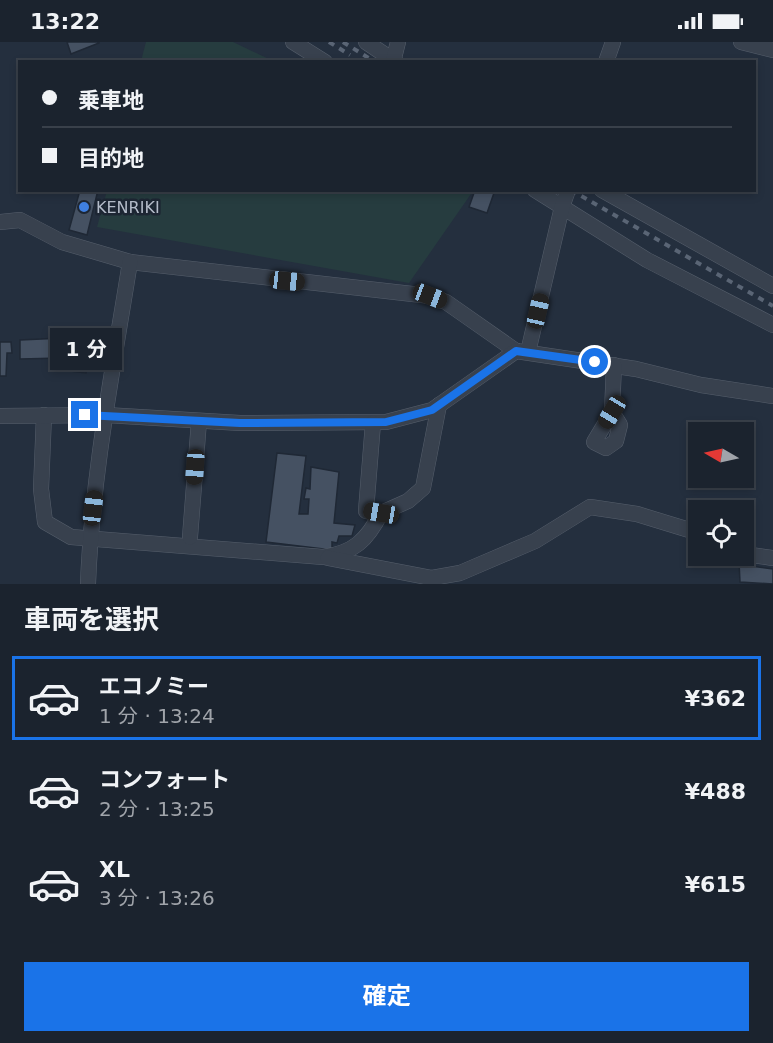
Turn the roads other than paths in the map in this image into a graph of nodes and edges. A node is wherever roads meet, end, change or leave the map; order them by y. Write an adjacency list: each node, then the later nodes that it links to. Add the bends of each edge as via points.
1 (293, 42): 7 (street)
2 (366, 42): 8 (street)
3 (398, 42): 9 (street)
4 (613, 42): 10 (street)
5 (741, 42): 6 (street)
6 (773, 50)
7 (322, 60)
8 (393, 60)
9 (394, 60)
10 (607, 60)
11 (538, 192): 14 (street)
12 (567, 192): 14 (street)
13 (606, 192): 17 (street)
14 (561, 207): 18 (street, via 647,260); 19 (street)
15 (0, 222): 16 (street, via 20,220 62,242)
16 (130, 262): 19 (street, via 430,296 446,302); 25 (street)
17 (773, 286)
18 (773, 325)
19 (522, 352): 20 (street); 22 (street)
20 (614, 365): 21 (street); 23 (street)
21 (773, 396)
22 (439, 405): 28 (street); 29 (street, via 423,488 408,501)
23 (612, 412)
24 (44, 415): 25 (street); 26 (street); 31 (street, via 41,489 45,522 71,537)
25 (106, 415): 27 (street); 31 (street)
26 (0, 416)
27 (199, 421): 28 (street); 32 (street)
28 (373, 423): 29 (street, via 366,511)
29 (381, 513): 34 (street, via 369,537 340,555)
30 (688, 530): 34 (street, via 637,514 590,507 536,541 460,573 432,578)
31 (90, 537): 34 (street); 36 (street)
32 (190, 537)
33 (754, 555): 35 (street)
34 (323, 557)
35 (773, 558)
36 (88, 584)

